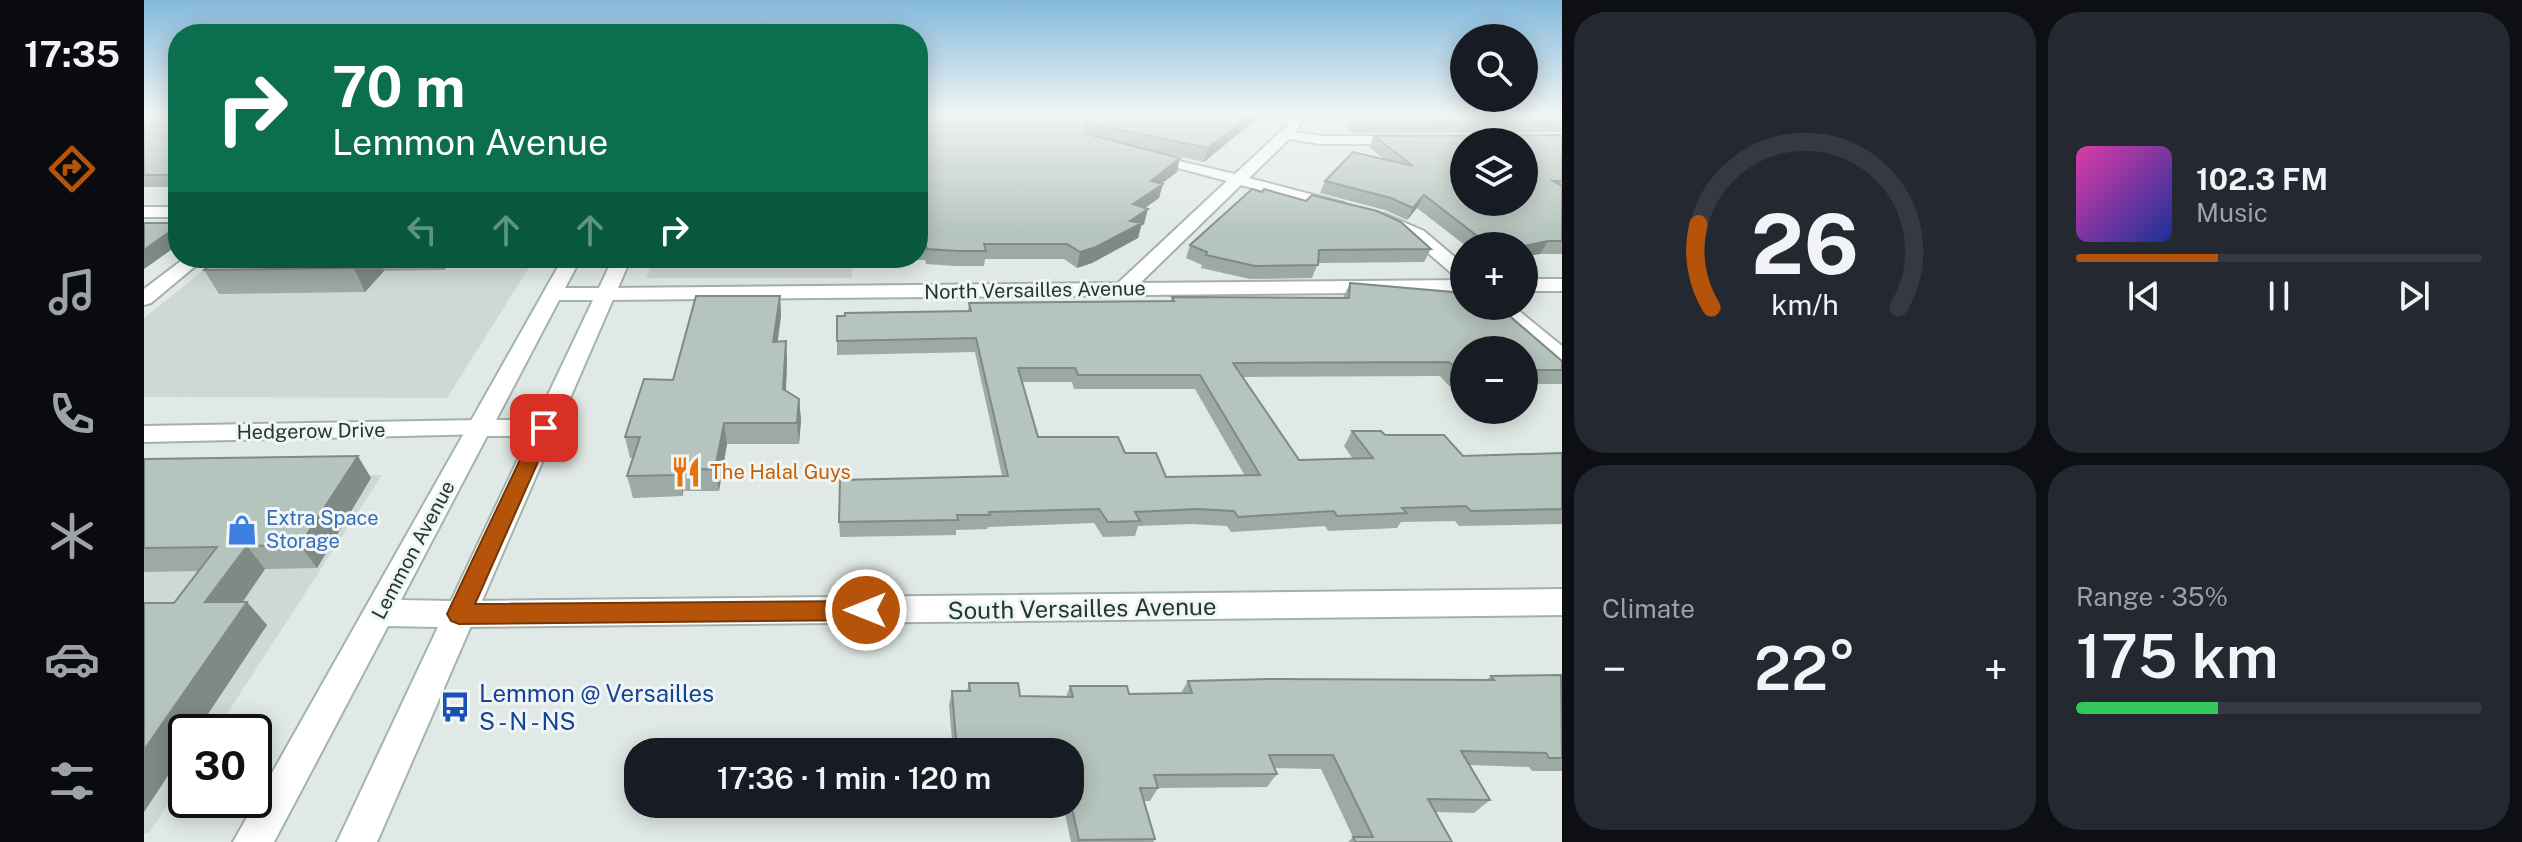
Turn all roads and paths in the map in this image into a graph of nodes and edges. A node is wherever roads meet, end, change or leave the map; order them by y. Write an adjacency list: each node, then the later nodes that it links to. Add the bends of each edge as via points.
1 (1143, 154): 3 (street)
2 (1264, 154): 3 (street)
3 (1238, 179): 6 (street, via 1399,225); 13 (street)
4 (144, 212): 5 (street)
5 (168, 212)
6 (1450, 262)
7 (183, 268): 16 (street)
8 (566, 268): 14 (street, Lemmon Avenue)
9 (618, 268): 15 (street)
10 (1538, 285): 11 (street)
11 (1562, 285)
12 (1450, 286): 13 (street, North Versailles Avenue)
13 (1123, 289): 15 (street, North Versailles Avenue)
14 (552, 294): 15 (street, North Versailles Avenue); 19 (street, Lemmon Avenue)
15 (607, 294): 20 (street)
16 (144, 299)
17 (1518, 320): 18 (street)
18 (1562, 357)
19 (478, 428): 20 (street, Hedgerow Drive); 21 (street, Hedgerow Drive); 23 (street, Lemmon Avenue)
20 (544, 428): 24 (street)
21 (144, 434)
22 (1562, 602): 24 (street, South Versailles Avenue)
23 (379, 613): 24 (street, South Versailles Avenue); 25 (street, Lemmon Avenue)
24 (459, 614): 26 (street)
25 (253, 842)
26 (357, 842)

